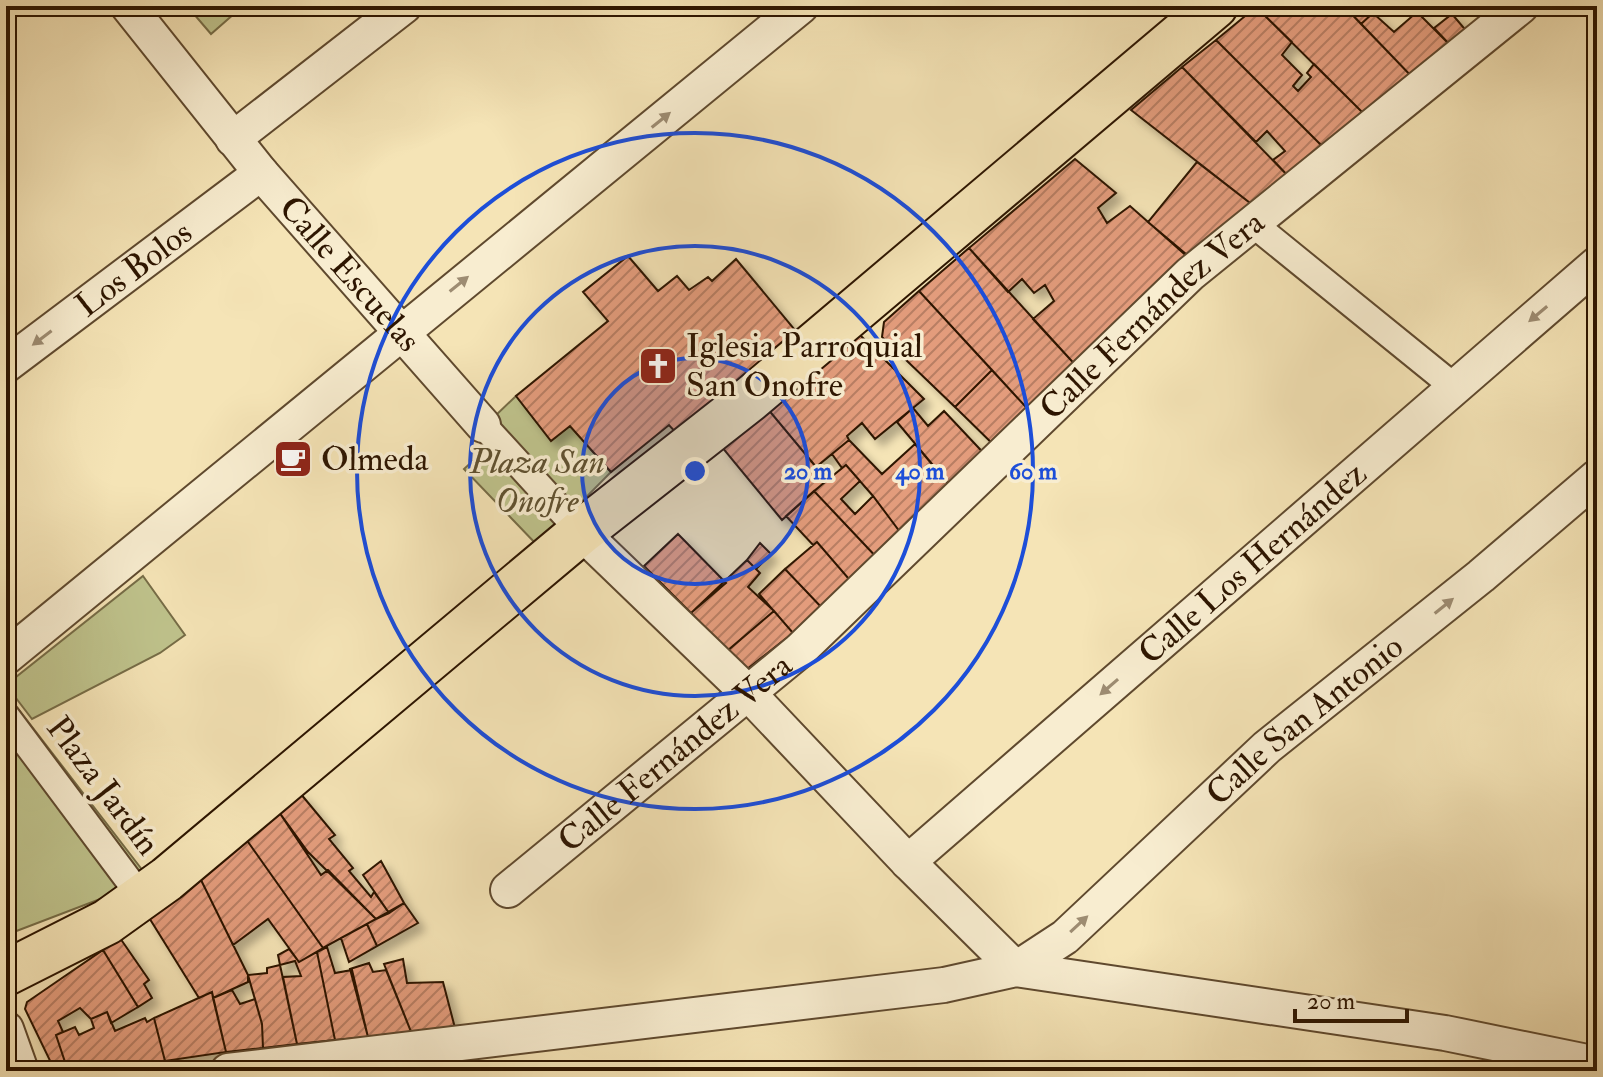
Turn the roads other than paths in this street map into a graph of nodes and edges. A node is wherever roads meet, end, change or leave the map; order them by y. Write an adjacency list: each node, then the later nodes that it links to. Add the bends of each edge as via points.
1 (128, 6): 6 (street, Calle Escuelas)
2 (404, 6): 6 (street)
3 (801, 6): 10 (street, one-way to 3)
4 (1215, 6): 15 (main road, via 749,400)
5 (1521, 6): 8 (street, Calle Fernández Vera)
6 (233, 139): 7 (street, Calle Escuelas)
7 (261, 173): 10 (street, Calle Escuelas); 11 (street, Los Bolos, one-way to 11)
8 (1252, 223): 12 (street); 17 (street, Calle Fernández Vera, via 1190,274 799,651)
9 (1597, 264): 12 (street, Calle Los Hernández, one-way to 12)
10 (399, 333): 13 (street, Calle Escuelas); 16 (street)
11 (6, 365)
12 (1453, 386): 19 (street, Calle Los Hernández, one-way to 19)
13 (483, 425): 15 (street, Calle Escuelas)
14 (1597, 477): 22 (street, Calle San Antonio, one-way to 14, via 1065,937 1267,747)
15 (581, 532): 17 (street); 21 (main road)
16 (6, 657)
17 (747, 692): 19 (street); 20 (street, Calle Fernández Vera)
18 (6, 716): 21 (street, Plaza Jardín)
19 (908, 862): 22 (street)
20 (508, 890)
21 (142, 898): 23 (main road, via 107,922)
22 (1016, 969): 25 (street, via 1445,1033); 27 (street, via 944,985)
23 (6, 973)
24 (6, 1029): 26 (street)
25 (1597, 1064)
26 (21, 1071)
27 (228, 1071)

